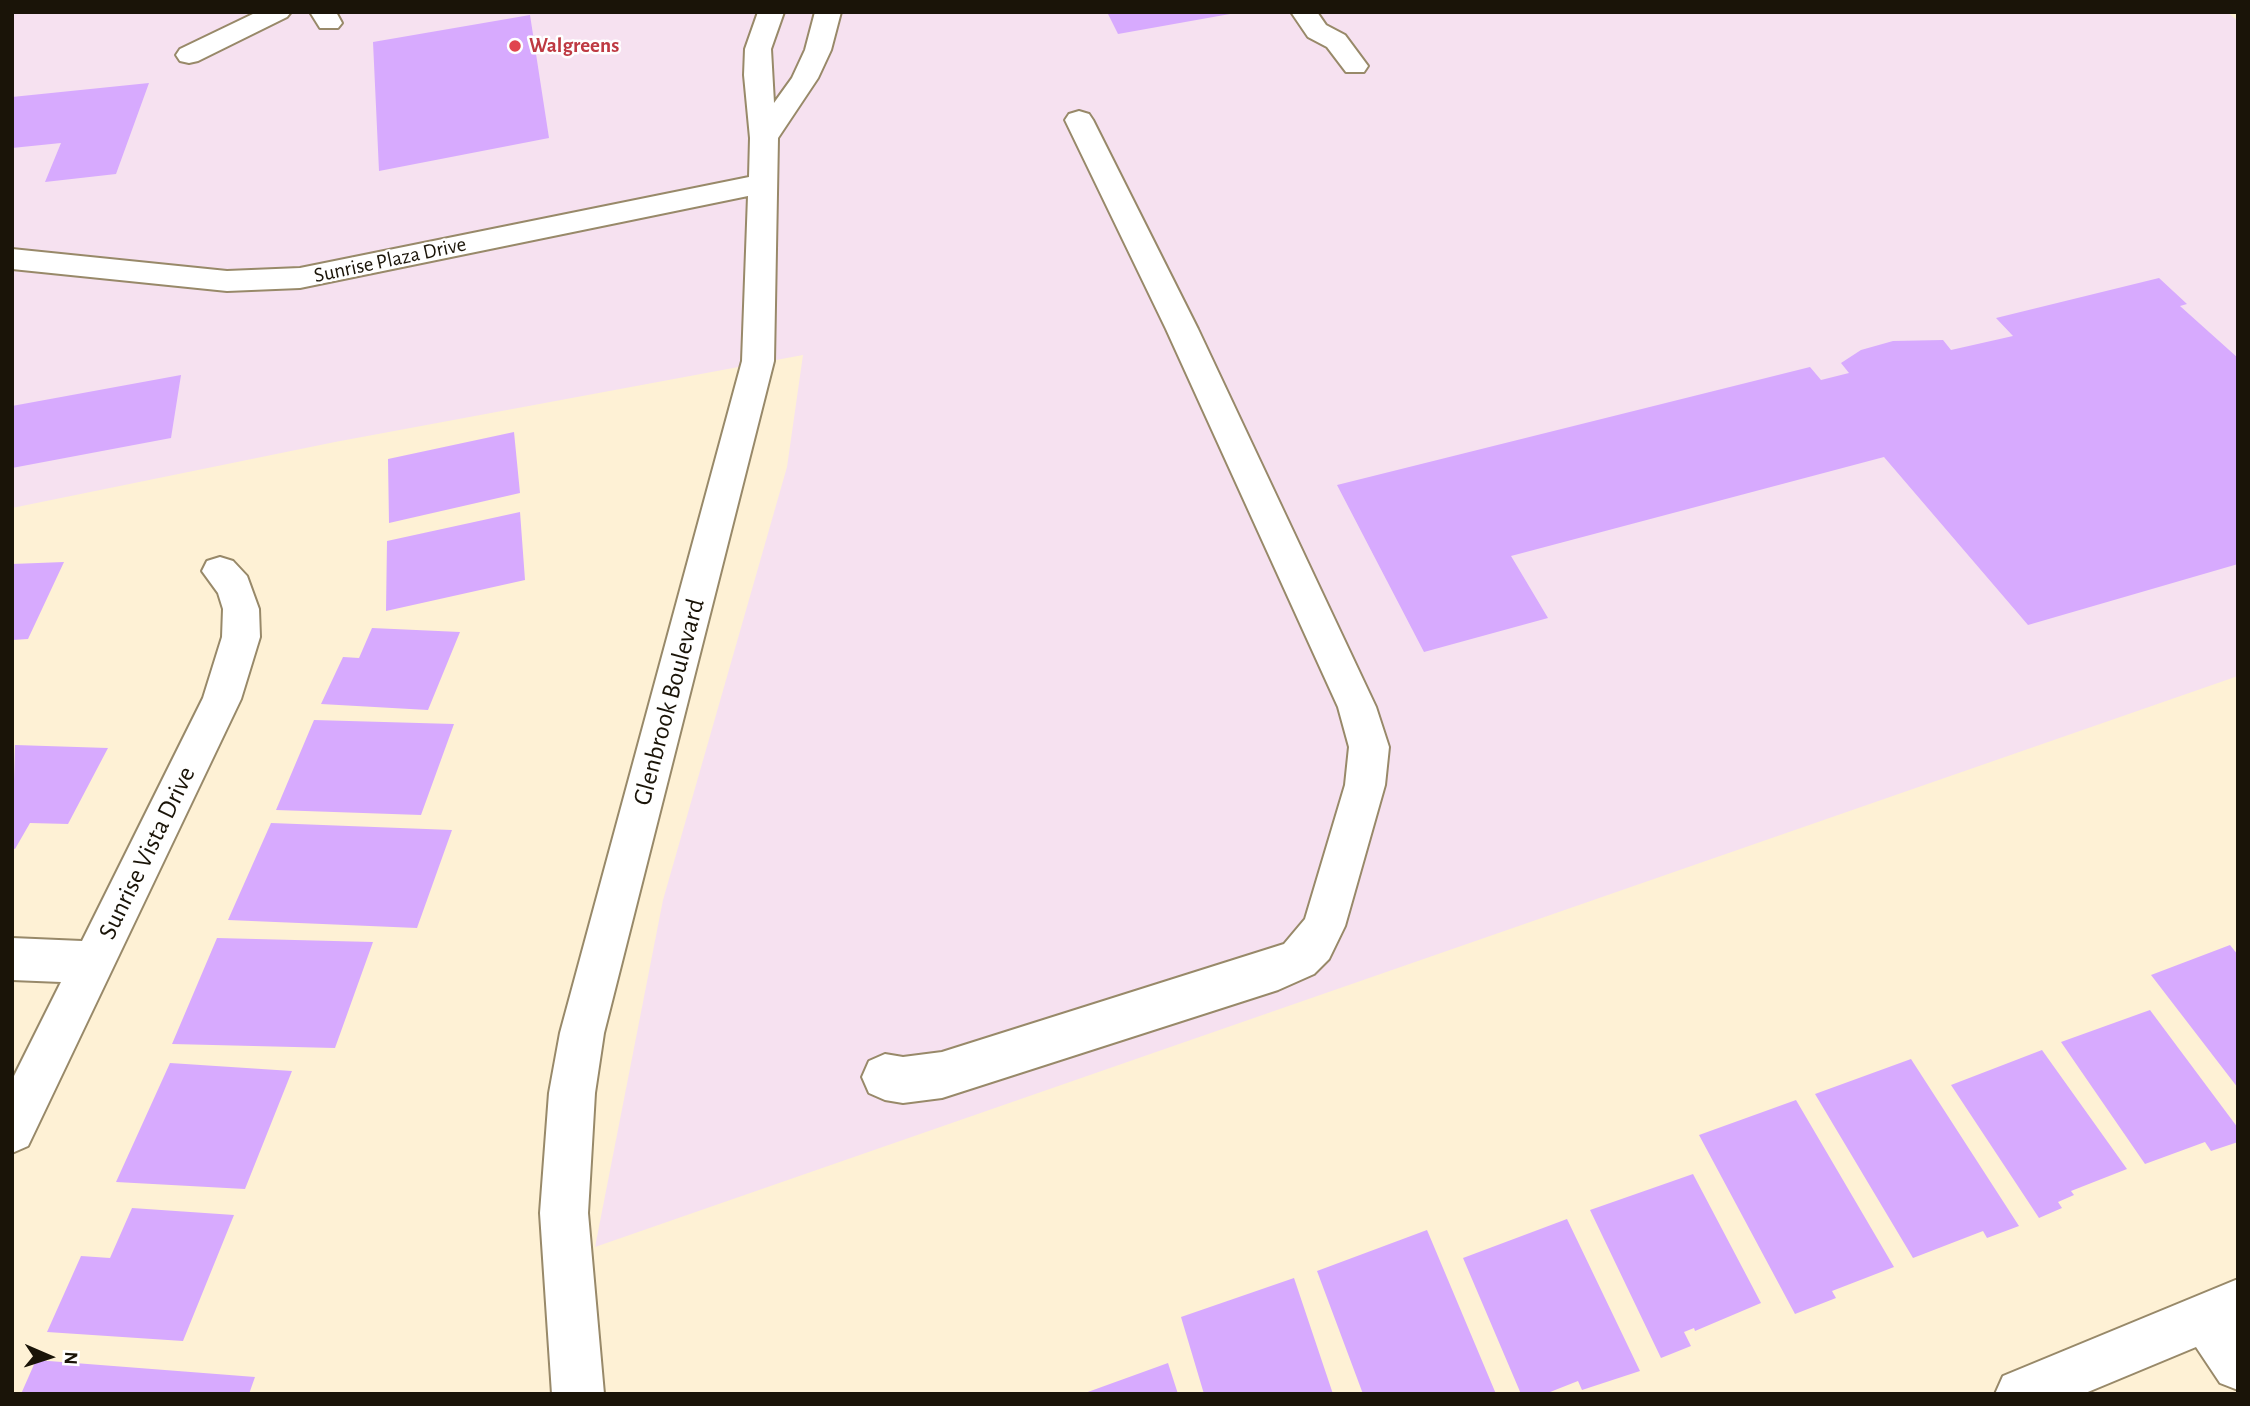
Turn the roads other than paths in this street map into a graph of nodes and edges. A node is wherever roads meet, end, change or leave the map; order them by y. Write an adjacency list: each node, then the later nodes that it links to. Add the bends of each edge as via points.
1 (278, 12): 5 (street)
2 (771, 12): 8 (street, Glenbrook Boulevard, via 758,49)
3 (828, 12): 8 (street, via 818,50 804,78)
4 (1310, 22): 6 (street, via 1336,41)
5 (189, 55)
6 (1355, 66)
7 (1079, 120): 14 (street, via 1182,329 1357,707 1369,747 1365,785 1324,926 1299,959 942,1075 903,1080)
8 (764, 138): 9 (street, Glenbrook Boulevard)
9 (762, 184): 10 (street, Sunrise Plaza Drive, via 300,278 227,281); 18 (street, Glenbrook Boulevard, via 758,361 582,1033 572,1093 564,1213)
10 (12, 259)
11 (220, 571): 13 (street, Sunrise Vista Drive, via 234,586 241,609 241,637 233,669)
12 (12, 959): 13 (street)
13 (94, 963): 15 (street, Sunrise Vista Drive)
14 (885, 1077)
15 (12, 1130)
16 (2222, 1311): 17 (street); 19 (street)
17 (2238, 1365)
18 (578, 1394)
19 (2021, 1394)

